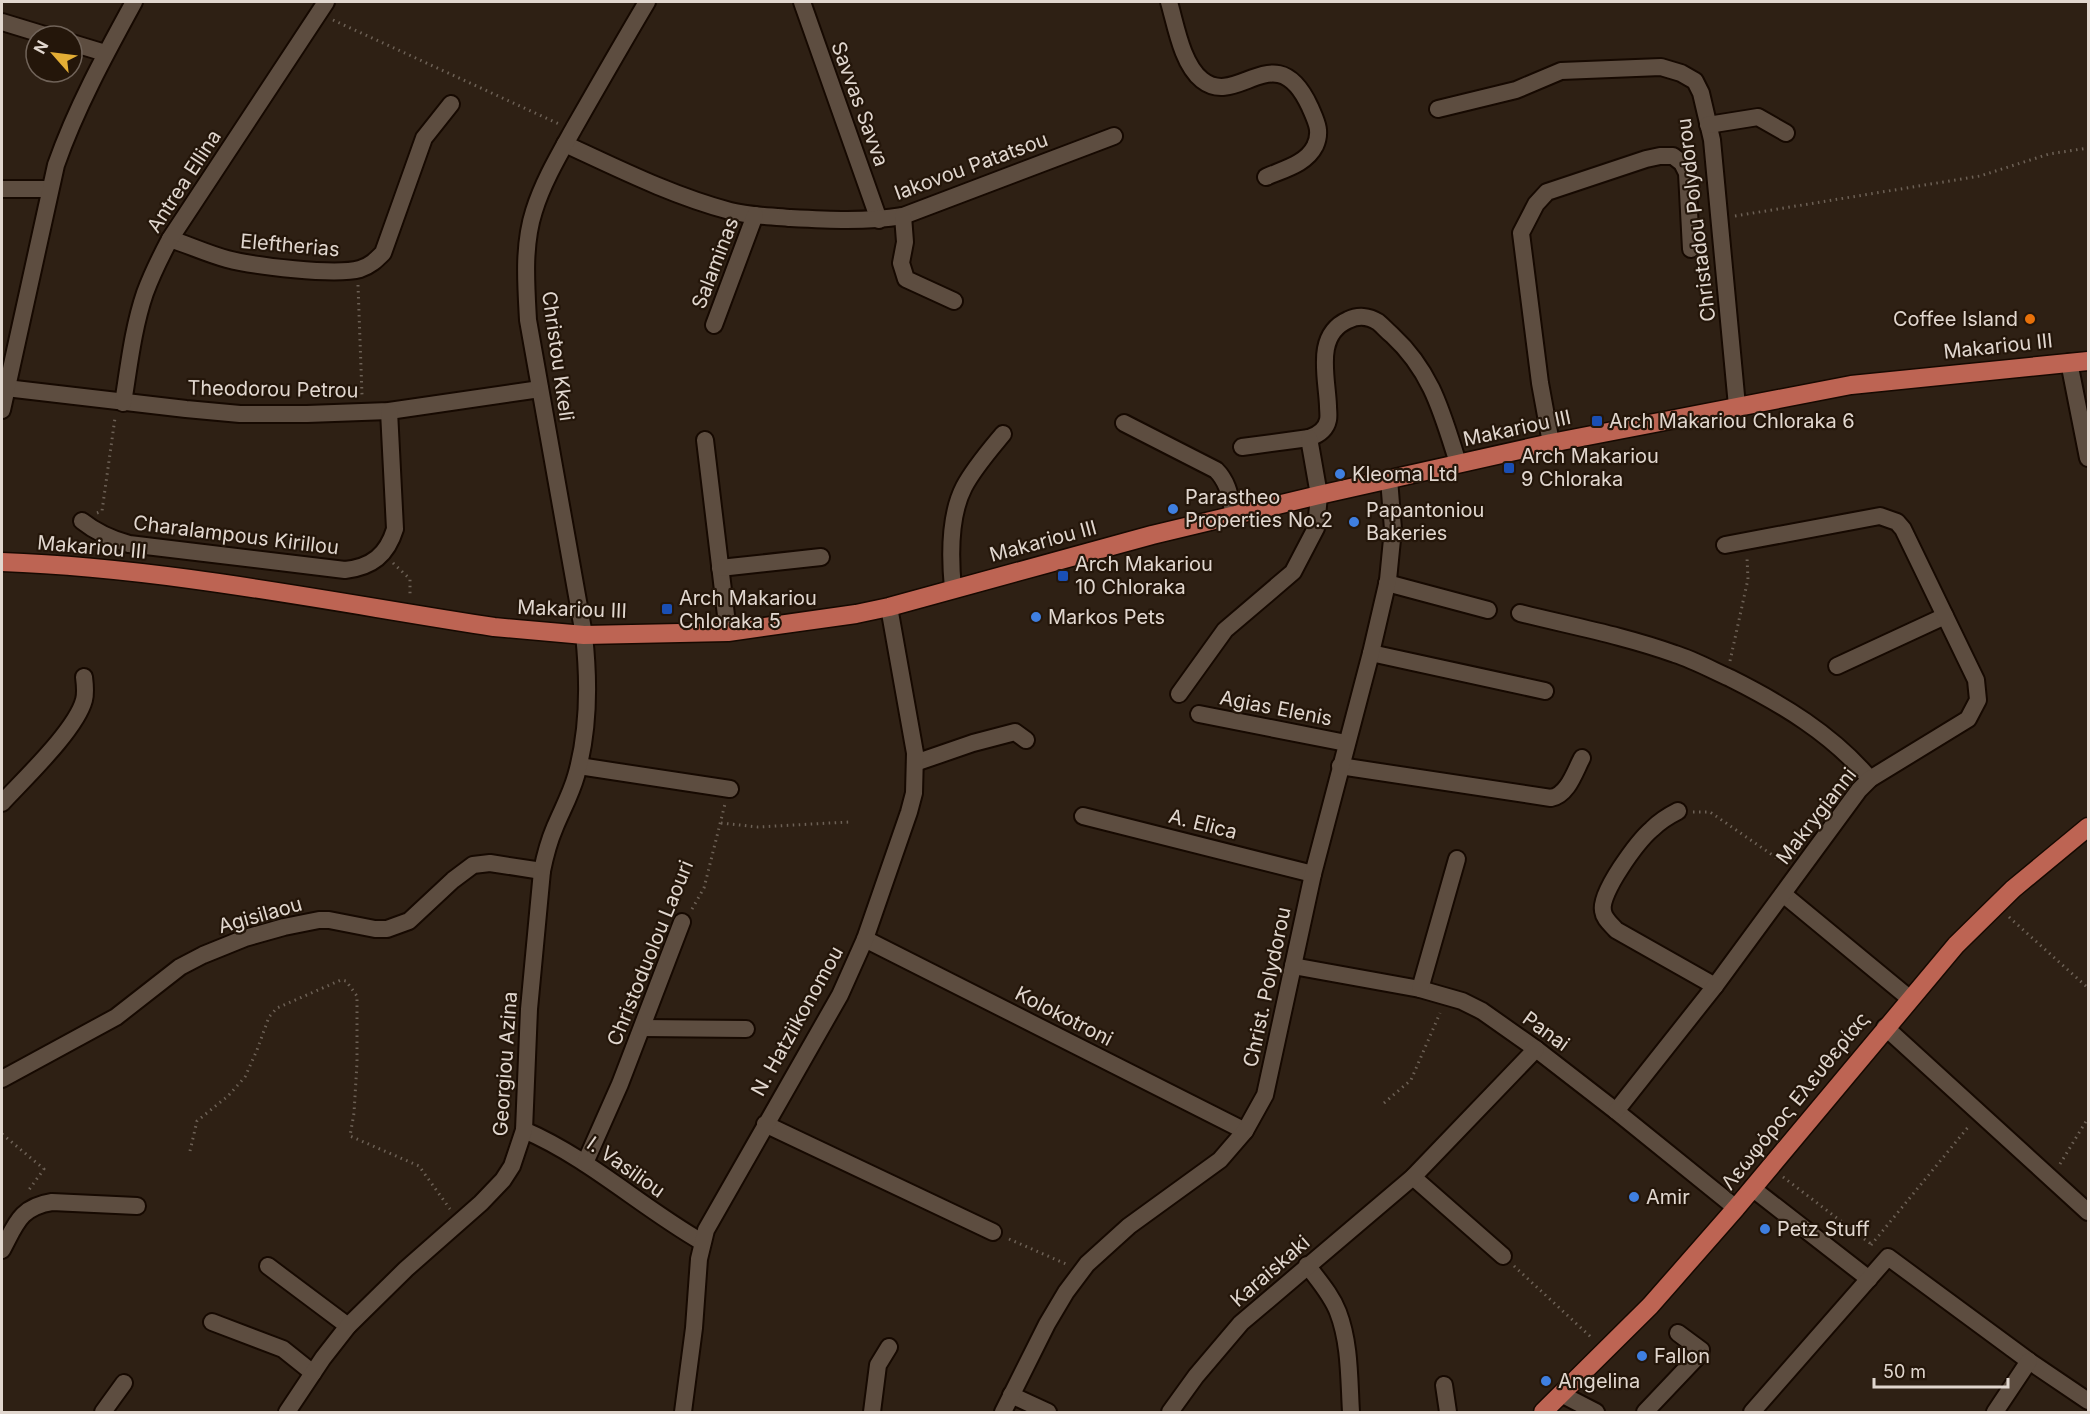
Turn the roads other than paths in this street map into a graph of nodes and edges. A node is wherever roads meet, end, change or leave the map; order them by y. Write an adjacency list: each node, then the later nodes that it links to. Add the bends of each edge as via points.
1 (134, 2): 9 (street)
2 (646, 2): 15 (street, Christou Kkeli)
3 (802, 2): 21 (street, Savvas Savva)
4 (1169, 2): 16 (street, via 1188,63 1203,81 1223,88 1274,74 1294,82 1303,92 1318,125 1317,142 1304,160)
5 (322, 7): 22 (street, Antrea Ellina)
6 (2, 22): 7 (street)
7 (24, 29)
8 (84, 47): 9 (street)
9 (105, 53): 18 (street, via 69,128)
10 (451, 104): 22 (street, Eleftherias, via 424,138 383,253 374,262 345,272 250,264)
11 (1438, 109): 12 (street, Christadou Polydorou, via 1516,90 1561,71 1661,67 1695,81)
12 (1708, 125): 13 (street, via 1758,117); 31 (street, Christadou Polydorou)
13 (1786, 133)
14 (1114, 136): 20 (street, Iakovou Patatsou)
15 (569, 137): 19 (street, Iakovou Patatsou, via 650,183 732,212); 29 (street, Christou Kkeli, via 542,189 528,243 528,320)
16 (1266, 177)
17 (2, 189): 18 (street)
18 (50, 189): 28 (street)
19 (755, 216): 21 (street, Iakovou Patatsou); 25 (street, Salaminas)
20 (903, 216): 21 (street, Iakovou Patatsou); 24 (street, via 901,264 906,279)
21 (879, 220)
22 (170, 238): 30 (street, Antrea Ellina, via 144,295)
23 (1691, 249): 38 (street, via 1687,173 1673,156 1646,159 1547,192 1536,204 1521,233)
24 (954, 301)
25 (714, 325)
26 (2088, 361): 27 (main road, Makariou III)
27 (2069, 362): 31 (main road, Makariou III, via 1851,385); 40 (street)
28 (6, 388): 30 (street, Theodorou Petrou); 32 (street)
29 (540, 389): 33 (street, Theodorou Petrou); 57 (street, Christou Kkeli)
30 (120, 402): 33 (street, Theodorou Petrou, via 240,414)
31 (1737, 406): 38 (main road, Makariou III)
32 (2, 410)
33 (389, 411): 45 (street, Charalampous Kirillou, via 394,529 383,553 361,568 345,570 129,544 96,532)
34 (1124, 423): 44 (street, via 1216,470 1228,486)
35 (1003, 434): 51 (street, via 963,489 950,555)
36 (1309, 438): 39 (street); 41 (street, via 1318,434 1328,420 1324,358 1331,332 1344,321 1366,317 1378,322 1406,348 1424,373 1439,403); 43 (street)
37 (705, 440): 49 (street)
38 (1551, 443): 41 (main road, Makariou III)
39 (1242, 447)
40 (2088, 458)
41 (1458, 463): 42 (main road, Makariou III)
42 (1389, 479): 43 (main road, Makariou III); 50 (street, Christ. Polydorou, via 1393,529)
43 (1318, 495): 44 (main road, Makariou III); 62 (street, via 1316,528 1293,572 1225,630)
44 (1234, 515): 51 (main road, Makariou III)
45 (82, 521)
46 (1725, 545): 55 (street, Makrygianni, via 1880,516 1889,518 1903,529)
47 (821, 557): 49 (street)
48 (2, 562): 57 (main road, Makariou III, via 184,578 494,627)
49 (720, 568): 56 (street)
50 (1387, 583): 53 (street); 58 (street, Christ. Polydorou)
51 (953, 589): 52 (main road, Makariou III)
52 (889, 607): 56 (main road, Makariou III); 67 (street, N. Hatziikonomou)
53 (1488, 610)
54 (1520, 613): 70 (street, via 1676,654 1727,677 1770,698 1817,730 1851,756)
55 (1945, 616): 59 (street); 70 (street, Makrygianni, via 1976,680 1978,700 1968,719)
56 (728, 632): 57 (main road, Makariou III)
57 (584, 635): 68 (street, Georgiou Azina, via 588,686)
58 (1371, 653): 61 (street); 65 (street, Christ. Polydorou)
59 (1837, 666)
60 (84, 677): 72 (street, via 84,701 73,723)
61 (1545, 691)
62 (1179, 694)
63 (1199, 714): 65 (street, Agias Elenis)
64 (1026, 740): 67 (street, via 1015,732)
65 (1346, 743): 69 (street, Christ. Polydorou)
66 (1582, 758): 69 (street, via 1565,790 1551,798)
67 (915, 763): 81 (street, N. Hatziikonomou, via 909,812)
68 (579, 766): 71 (street); 77 (street, Georgiou Azina)
69 (1340, 766): 78 (street, Christ. Polydorou)
70 (1870, 778): 79 (street, Makrygianni)
71 (730, 789)
72 (2, 803)
73 (1678, 811): 83 (street, via 1663,819 1636,847 1608,890 1602,911 1616,930)
74 (1083, 816): 78 (street, A. Elica)
75 (2088, 827): 85 (main road, Λεωφόρος Ελευθερίας, via 1995,905)
76 (1457, 859): 84 (street)
77 (542, 871): 90 (street, Agisilaou, via 490,862 473,865 409,921 387,929 319,920 245,938 180,967 116,1017); 93 (street, Georgiou Azina, via 529,1009)
78 (1312, 874): 82 (street, Christ. Polydorou)
79 (1783, 894): 83 (street, Makrygianni); 85 (street)
80 (682, 922): 87 (street, Christoduolou Laouri)
81 (864, 939): 92 (street, N. Hatziikonomou, via 840,995); 94 (street, Kolokotroni)
82 (1293, 966): 84 (street, Panai); 94 (street, Christ. Polydorou, via 1265,1095)
83 (1715, 987): 91 (street, Makrygianni)
84 (1420, 989): 89 (street, Panai, via 1482,1011)
85 (1909, 998): 86 (main road, Λεωφόρος Ελευθερίας)
86 (1885, 1027): 97 (main road, Λεωφόρος Ελευθερίας); 100 (street)
87 (642, 1028): 88 (street); 95 (street, Christoduolou Laouri)
88 (746, 1029)
89 (1536, 1049): 91 (street, Panai); 96 (street, Karaiskaki)
90 (2, 1079)
91 (1617, 1111): 99 (street, Panai)
92 (765, 1124): 101 (street); 102 (street, N. Hatziikonomou)
93 (524, 1130): 95 (street, I. Vasiliou); 109 (street, Georgiou Azina, via 503,1180)
94 (1245, 1131): 117 (street, Christ. Polydorou, via 1220,1160 1129,1226 1082,1271 1047,1324)
95 (585, 1163): 102 (street, I. Vasiliou)
96 (1413, 1177): 104 (street); 106 (street, Karaiskaki)
97 (1752, 1188): 99 (main road, Λεωφόρος Ελευθερίας); 107 (street)
98 (137, 1206): 103 (street, via 52,1202 30,1207)
99 (1736, 1208): 116 (main road, Λεωφόρος Ελευθερίας, via 1650,1306)
100 (2088, 1212)
101 (993, 1232)
102 (702, 1242): 121 (street, N. Hatziikonomou)
103 (2, 1250)
104 (1503, 1256)
105 (268, 1266): 109 (street)
106 (1307, 1266): 125 (street, Karaiskaki, via 1230,1335); 126 (street, via 1338,1312 1348,1354)
107 (1869, 1279): 112 (street, via 1888,1257); 131 (street)
108 (212, 1322): 113 (street, via 283,1349)
109 (348, 1326): 113 (street, Georgiou Azina)
110 (1678, 1333): 130 (street, via 1701,1350 1700,1354)
111 (889, 1347): 122 (street, via 878,1365)
112 (2029, 1361): 118 (street); 132 (street)
113 (313, 1373): 120 (street, Georgiou Azina)
114 (124, 1383): 119 (street)
115 (1444, 1385): 127 (street)
116 (1562, 1394): 128 (main road, Λεωφόρος Ελευθερίας); 129 (street)
117 (1011, 1395): 123 (street, Christ. Polydorou); 124 (street)
118 (2088, 1401)
119 (103, 1413)
120 (287, 1413)
121 (683, 1413)
122 (872, 1413)
123 (1003, 1413)
124 (1048, 1413)
125 (1170, 1413)
126 (1352, 1413)
127 (1448, 1413)
128 (1543, 1413)
129 (1596, 1413)
130 (1645, 1413)
131 (1752, 1413)
132 (1995, 1413)

